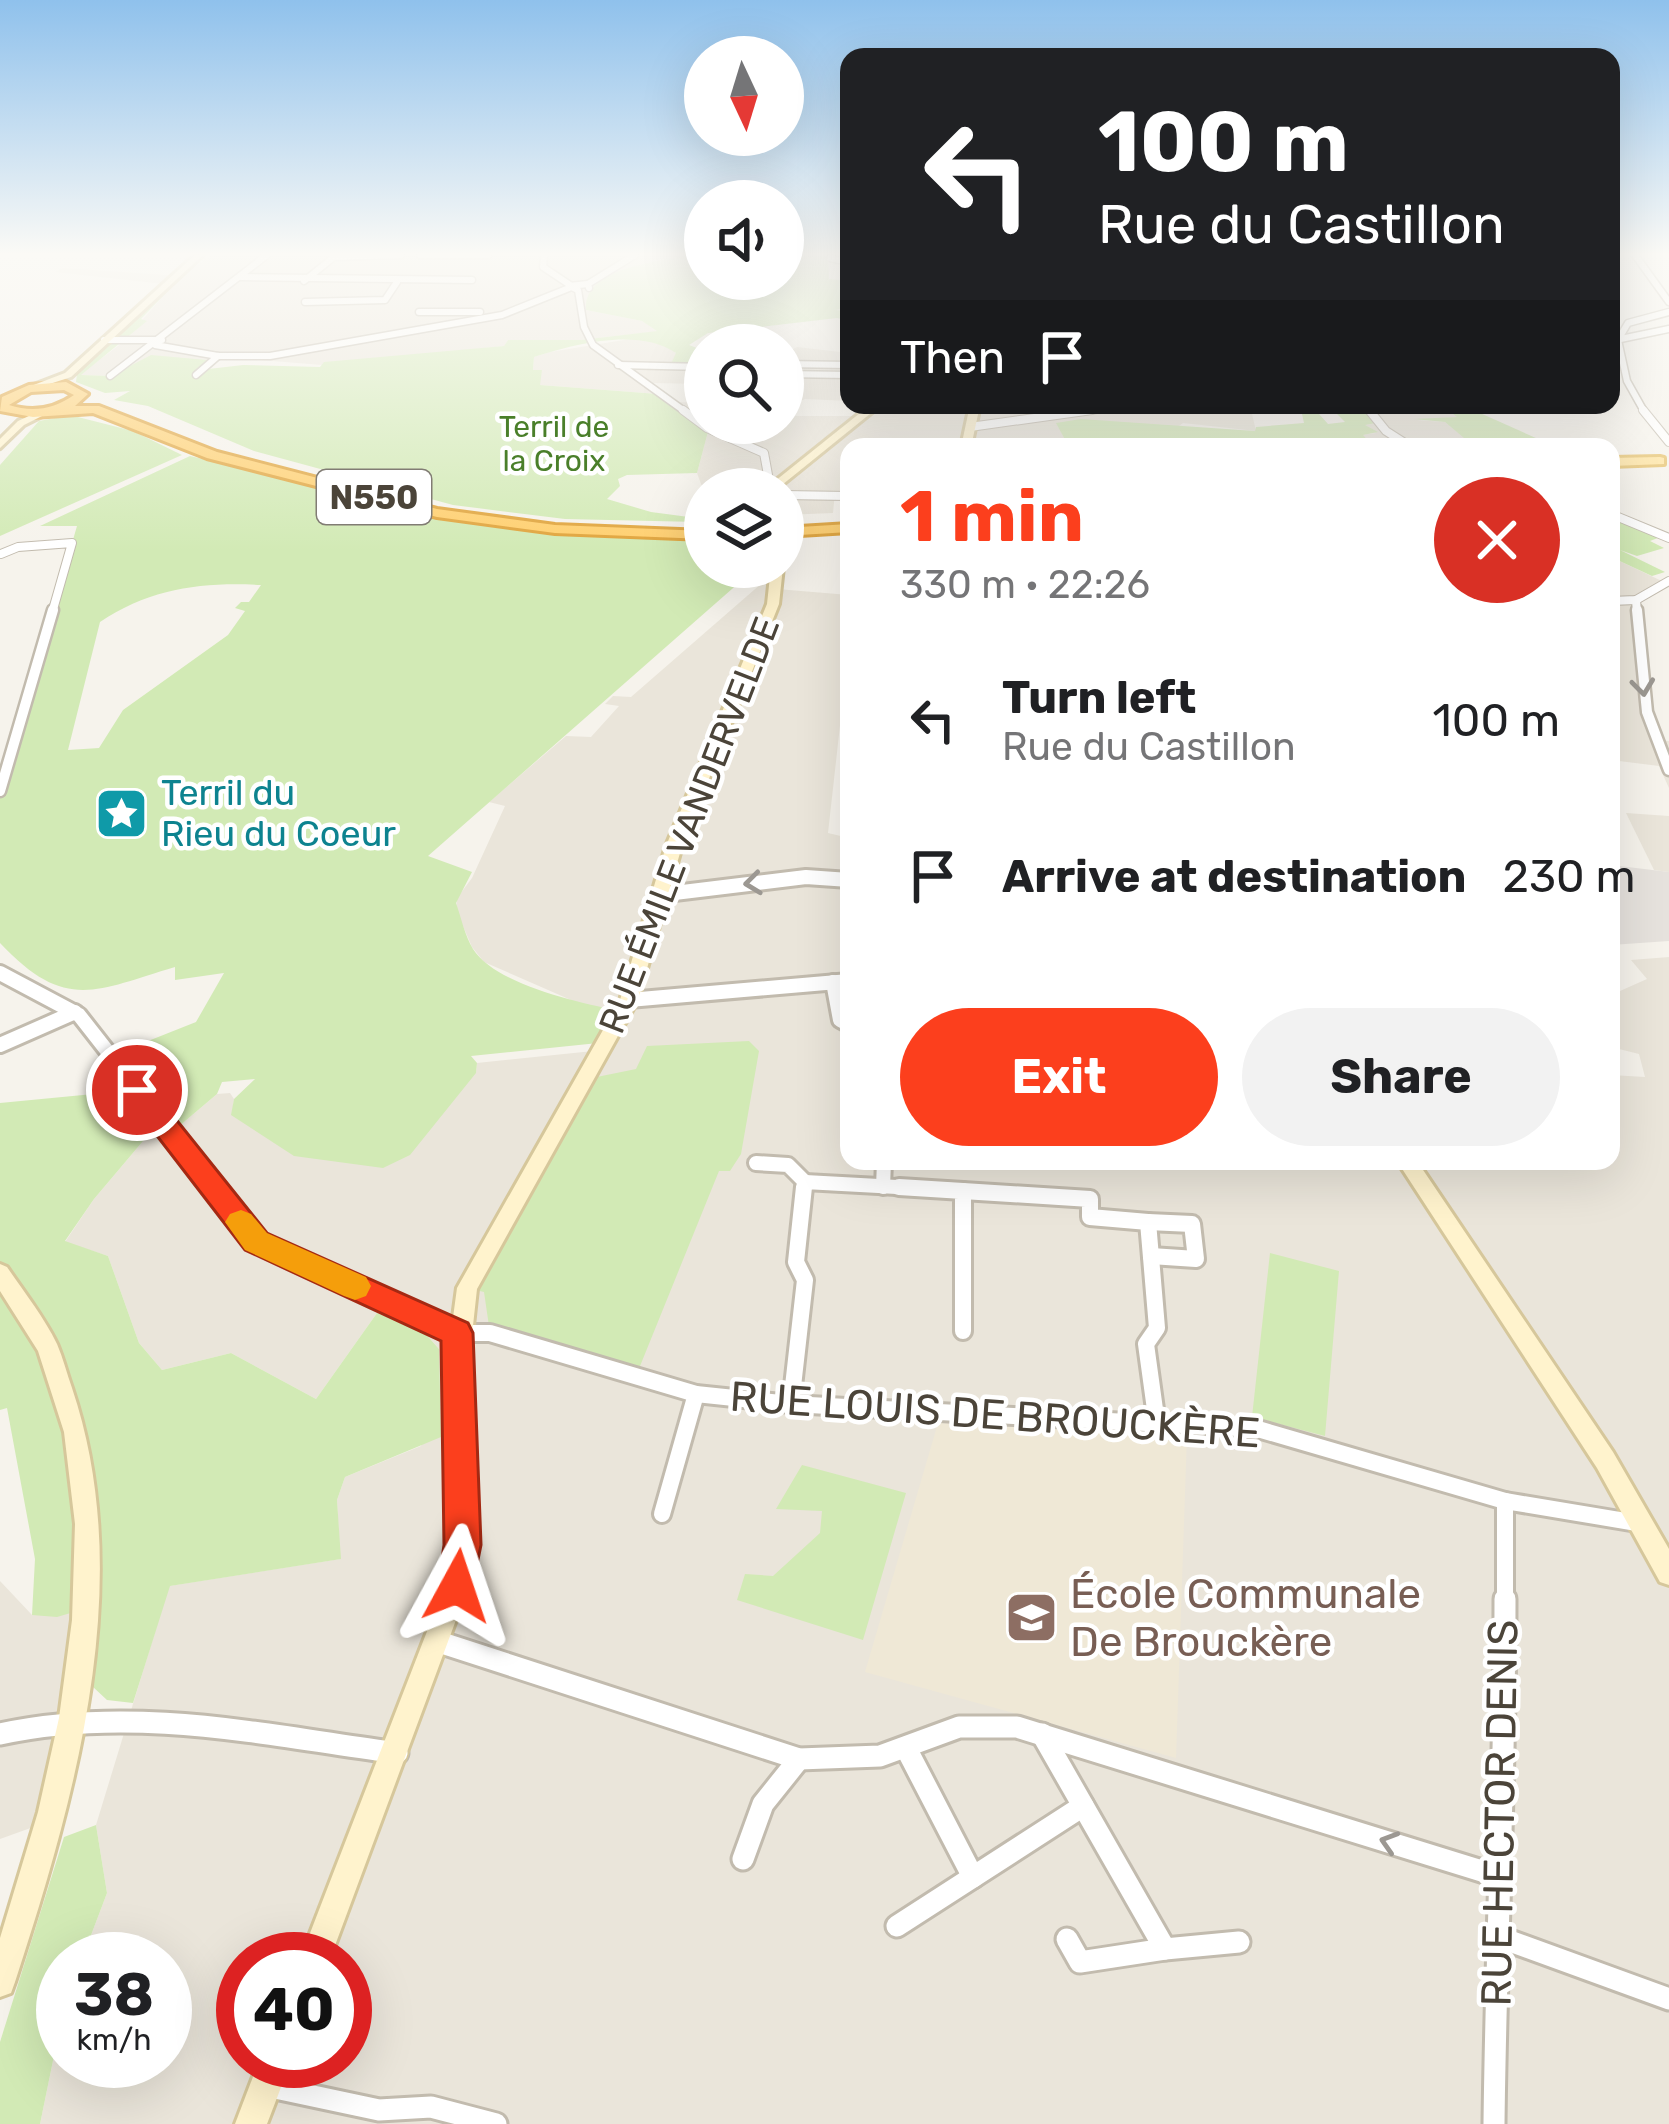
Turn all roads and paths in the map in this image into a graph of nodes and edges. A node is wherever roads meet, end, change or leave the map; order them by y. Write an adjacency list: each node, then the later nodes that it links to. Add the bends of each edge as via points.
1 (95, 354): 18 (street)
2 (142, 354): 17 (street)
3 (210, 354): 7 (street)
4 (280, 354): 7 (street)
5 (605, 354): 10 (street)
6 (1620, 355): 31 (street, via 1644,412)
7 (218, 356): 13 (street)
8 (804, 364): 9 (street)
9 (826, 364): 11 (street); 15 (street)
10 (618, 365): 12 (street); 35 (street, via 707,428 764,453)
11 (840, 365)
12 (684, 367)
13 (196, 375)
14 (804, 375): 15 (street)
15 (824, 375): 16 (street)
16 (840, 375)
17 (110, 376)
18 (73, 387): 19 (highway, N550); 22 (highway, N550); 42 (highway, N550, via 223,449 446,506)
19 (17, 393): 20 (highway, N550); 21 (highway, N550)
20 (0, 394)
21 (1, 404): 27 (highway, N550)
22 (49, 411): 27 (highway, N550); 43 (highway, N550, via 95,409 212,455 437,513 555,530)
23 (865, 414): 36 (street)
24 (973, 414): 28 (street)
25 (1065, 414): 28 (street)
26 (1372, 414): 30 (street)
27 (18, 418): 32 (street)
28 (970, 427): 29 (street)
29 (968, 438)
30 (1397, 438)
31 (1669, 442)
32 (0, 445)
33 (1666, 460): 34 (main road)
34 (1620, 462)
35 (767, 468)
36 (796, 468)
37 (804, 495): 38 (street)
38 (840, 496)
39 (1620, 518): 44 (street)
40 (840, 525): 41 (highway)
41 (804, 527)
42 (684, 530)
43 (684, 531)
44 (1669, 538)
45 (2, 554): 51 (street, via 72,543)
46 (1669, 581): 48 (street)
47 (775, 588): 53 (street, RUE ÉMILE VANDERVELDE)
48 (1636, 600): 49 (street); 50 (street, one-way to 50, via 1645,703)
49 (1620, 601)
50 (1669, 770)
51 (0, 791)
52 (840, 879): 53 (street, one-way to 53)
53 (658, 895): 56 (street, RUE ÉMILE VANDERVELDE)
54 (0, 974): 57 (street)
55 (840, 981): 56 (street)
56 (629, 1000): 69 (street, RUE ÉMILE VANDERVELDE, via 467,1288)
57 (75, 1012): 58 (street); 69 (street, RUE LOUIS DE BROUCKÈRE, via 256,1241)
58 (0, 1046)
59 (756, 1163): 62 (street, via 788,1165)
60 (884, 1170): 63 (street)
61 (1413, 1170): 75 (street)
62 (805, 1182): 63 (street); 71 (street, via 796,1262 805,1280)
63 (883, 1186): 64 (street)
64 (963, 1191): 65 (street, via 1090,1199 1090,1217); 68 (street)
65 (1148, 1222): 66 (street); 66 (street, via 1192,1224 1196,1259)
66 (1151, 1256): 72 (street, via 1157,1328 1146,1344)
67 (0, 1274): 78 (street, via 38,1333 80,1459 87,1561)
68 (962, 1331)
69 (457, 1333): 70 (street, RUE LOUIS DE BROUCKÈRE, via 490,1333); 77 (street, RUE ÉMILE VANDERVELDE, via 463,1545)
70 (696, 1394): 71 (street, RUE LOUIS DE BROUCKÈRE); 74 (street, RUE LOUIS DE BROUCKÈRE)
71 (791, 1404): 72 (street, RUE LOUIS DE BROUCKÈRE)
72 (1157, 1424): 73 (street, RUE LOUIS DE BROUCKÈRE, via 1258,1429)
73 (1505, 1502): 75 (street, RUE LOUIS DE BROUCKÈRE); 87 (street, RUE HECTOR DENIS)
74 (662, 1514)
75 (1643, 1525): 76 (street)
76 (1667, 1564)
77 (439, 1642): 82 (street, RUE ÉMILE VANDERVELDE); 83 (street)
78 (72, 1724): 80 (street); 82 (street, via 122,1719); 94 (street, via 42,1855)
79 (1042, 1734): 81 (street, via 988,1724); 84 (street); 87 (street, one-way to 79)
80 (0, 1735)
81 (906, 1748): 83 (street); 86 (street)
82 (397, 1754): 89 (street, RUE ÉMILE VANDERVELDE)
83 (799, 1759): 85 (street, via 767,1795)
84 (1083, 1806): 86 (street); 93 (street)
85 (743, 1859)
86 (973, 1877): 88 (street)
87 (1501, 1877): 90 (street, RUE HECTOR DENIS)
88 (897, 1926)
89 (327, 1932)
90 (1496, 1936): 95 (street); 100 (street, RUE HECTOR DENIS)
91 (1067, 1939): 93 (street, via 1080,1962)
92 (1239, 1942): 93 (street)
93 (1166, 1949)
94 (0, 1982)
95 (1669, 1999)
96 (265, 2088): 98 (street)
97 (312, 2088): 99 (street, via 379,2110 431,2107)
98 (251, 2124)
99 (496, 2124)
100 (1494, 2124)

